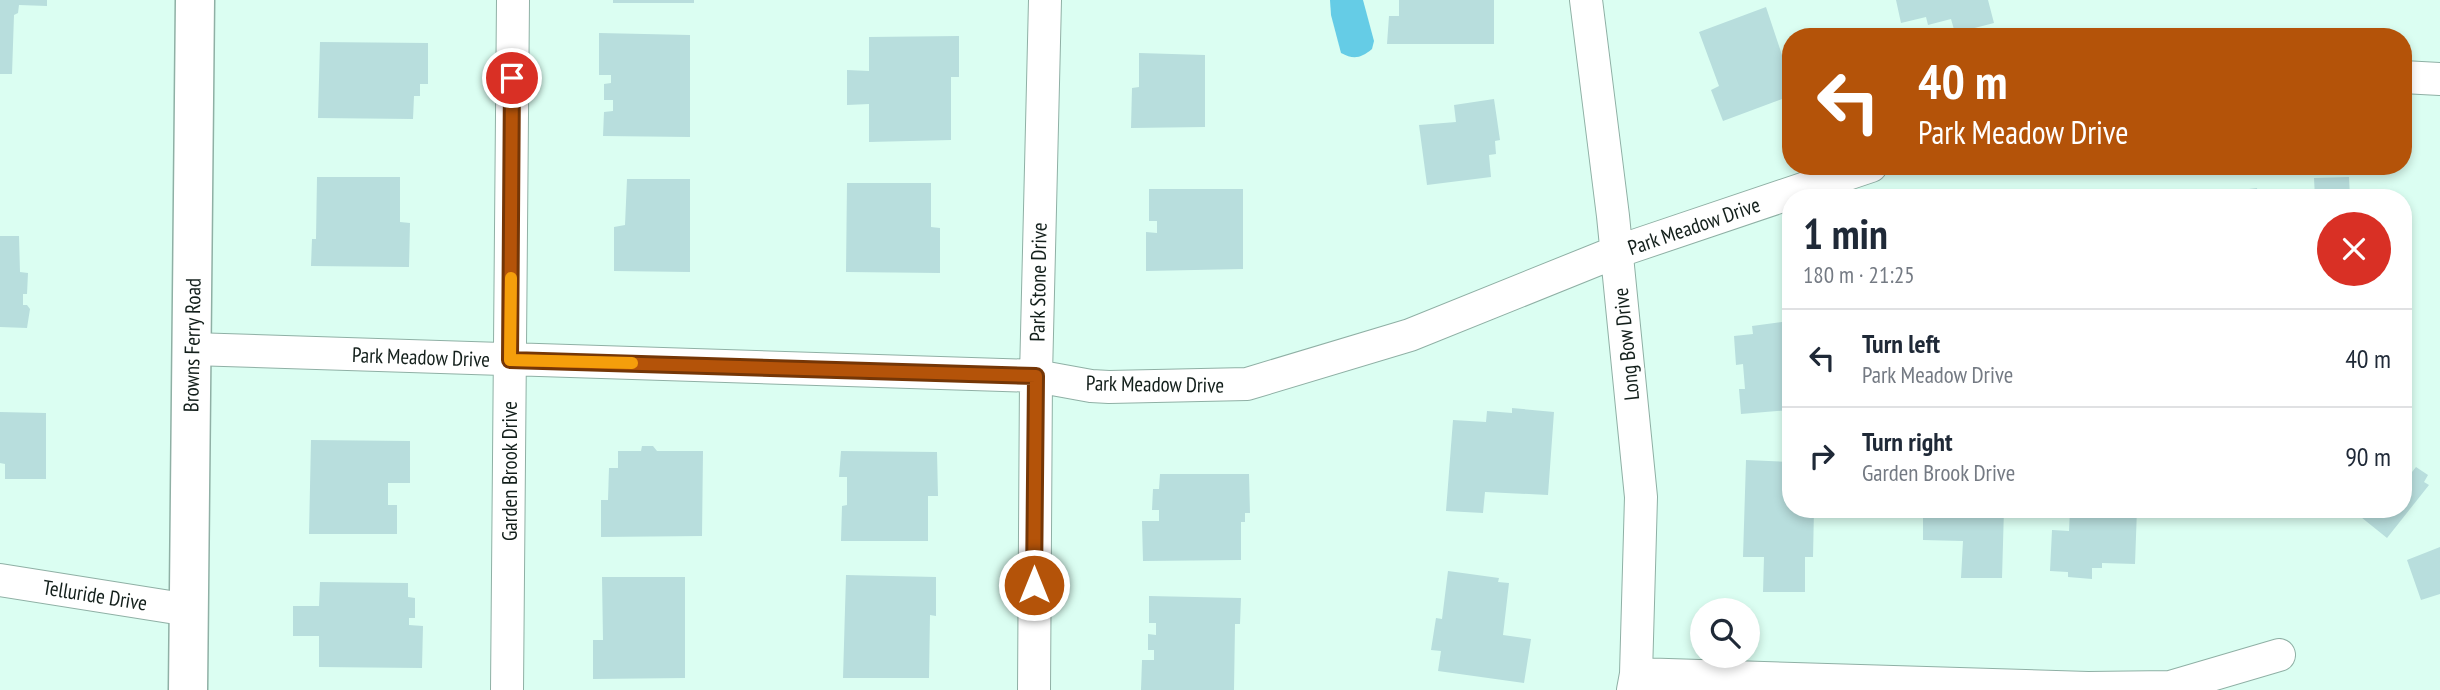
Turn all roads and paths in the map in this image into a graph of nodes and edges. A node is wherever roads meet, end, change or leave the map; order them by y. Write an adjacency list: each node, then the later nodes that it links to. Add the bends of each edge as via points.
1 (195, 0): 11 (street, Browns Ferry Road)
2 (513, 0): 12 (street, Garden Brook Drive)
3 (1045, 0): 13 (street, Park Stone Drive)
4 (1586, 0): 10 (street, Long Bow Drive)
5 (2412, 77): 6 (street)
6 (2440, 79)
7 (1844, 175): 8 (street, Park Meadow Drive)
8 (1803, 189)
9 (1782, 196): 10 (street, Park Meadow Drive)
10 (1616, 252): 13 (street, Park Meadow Drive, via 1410,335 1247,384 1109,387); 17 (street, Long Bow Drive, via 1641,498)
11 (192, 349): 12 (street, Park Meadow Drive); 15 (street, Browns Ferry Road)
12 (510, 360): 13 (street, Park Meadow Drive); 19 (street, Garden Brook Drive)
13 (1036, 376): 20 (street, Park Stone Drive)
14 (0, 580): 15 (street, Telluride Drive)
15 (189, 610): 18 (street, Browns Ferry Road)
16 (2279, 655): 17 (street, via 2170,687)
17 (1635, 682)
18 (188, 690)
19 (507, 690)
20 (1034, 690)

